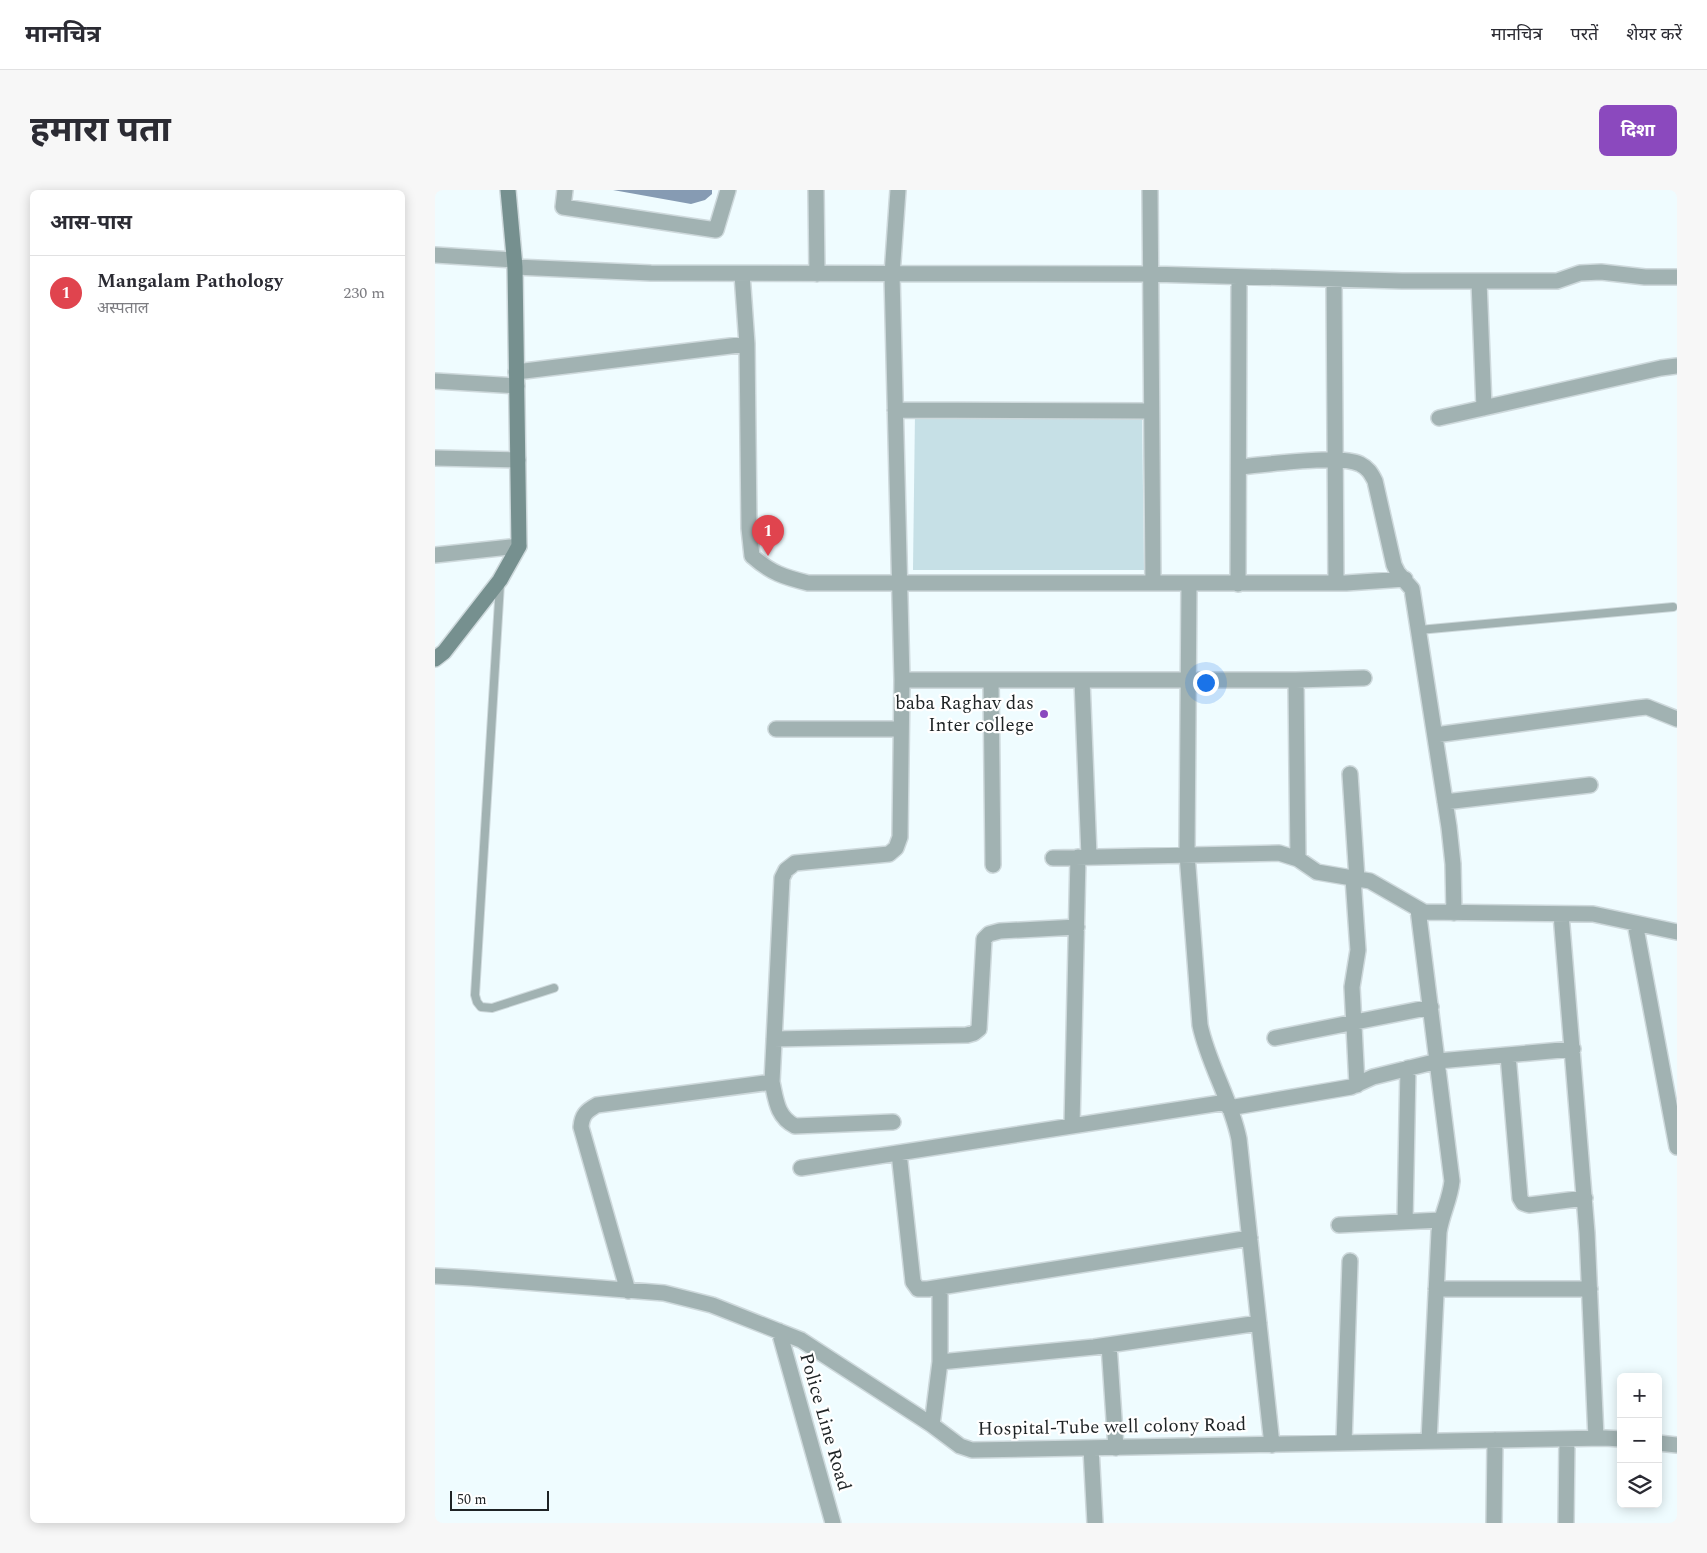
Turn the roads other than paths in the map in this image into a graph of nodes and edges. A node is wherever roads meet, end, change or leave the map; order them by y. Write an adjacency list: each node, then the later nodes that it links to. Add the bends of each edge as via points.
1 (508, 190): 8 (main road)
2 (565, 190): 3 (street, via 563,208 716,230)
3 (728, 190)
4 (816, 190): 10 (street)
5 (898, 190): 11 (street)
6 (1150, 190): 12 (street)
7 (435, 255): 8 (street)
8 (515, 263): 9 (street, via 651,274); 19 (main road)
9 (742, 274): 10 (street); 17 (street)
10 (817, 274): 11 (street)
11 (892, 274): 12 (street); 22 (street)
12 (1149, 274): 13 (street); 23 (street)
13 (1239, 277): 15 (street); 28 (street)
14 (1677, 277): 16 (street, via 1601,272 1580,273 1557,281)
15 (1334, 280): 16 (street); 26 (street)
16 (1479, 281): 21 (street)
17 (747, 344): 19 (street); 33 (street, via 752,556 766,569 808,583)
18 (1677, 366): 21 (street)
19 (516, 379): 20 (street); 27 (main road)
20 (435, 380)
21 (1484, 408): 24 (street)
22 (895, 410): 23 (street); 33 (street)
23 (1151, 411): 34 (street)
24 (1439, 418)
25 (435, 458): 27 (street)
26 (1335, 459): 28 (street); 31 (street, via 1359,463 1369,469 1375,481 1395,565); 35 (street)
27 (518, 460): 29 (main road)
28 (1239, 467): 37 (street)
29 (519, 546): 30 (street); 32 (main road)
30 (435, 555)
31 (1405, 579): 35 (street); 39 (street, via 1412,589)
32 (500, 580): 40 (main road, via 444,652); 66 (lane, via 475,995 481,1007 492,1008)
33 (900, 582): 34 (street); 42 (street)
34 (1153, 583): 36 (street)
35 (1336, 583): 37 (street)
36 (1189, 584): 37 (street); 45 (street)
37 (1238, 584)
38 (1673, 607): 39 (lane)
39 (1419, 630): 50 (street)
40 (435, 659)
41 (1363, 678): 46 (street)
42 (901, 680): 43 (street); 49 (street)
43 (991, 680): 44 (street); 58 (street)
44 (1082, 680): 45 (street); 55 (street)
45 (1188, 680): 46 (street); 54 (street)
46 (1296, 680): 57 (street)
47 (1677, 719): 50 (street, via 1647,707)
48 (776, 728): 49 (street)
49 (901, 729): 70 (street, via 900,838 896,848 889,854 795,863 782,878)
50 (1435, 735): 53 (street)
51 (1350, 774): 59 (street)
52 (1590, 785): 53 (street)
53 (1445, 802): 61 (street, via 1453,864)
54 (1187, 854): 55 (street); 57 (street, via 1279,852); 78 (street, via 1200,1025)
55 (1084, 856): 56 (street); 64 (street)
56 (1053, 858)
57 (1298, 859): 59 (street, via 1317,872)
58 (993, 865)
59 (1355, 878): 60 (street, via 1370,881); 68 (street, via 1358,950 1352,986)
60 (1418, 909): 61 (street); 67 (street)
61 (1454, 913): 62 (street)
62 (1561, 914): 63 (street, via 1593,914); 71 (street)
63 (1635, 923): 65 (street); 77 (street)
64 (1077, 927): 70 (street, via 1000,931 984,939 979,1028 974,1033); 80 (street)
65 (1677, 932)
66 (554, 988)
67 (1431, 1007): 68 (street); 73 (street)
68 (1353, 1022): 69 (street); 76 (street)
69 (1275, 1038)
70 (774, 1039): 75 (street)
71 (1573, 1049): 72 (street); 84 (street)
72 (1508, 1055): 73 (street); 84 (street, via 1520,1198 1529,1205)
73 (1438, 1061): 74 (street); 85 (street, via 1452,1181)
74 (1408, 1068): 76 (street, via 1373,1077); 86 (street)
75 (772, 1082): 79 (street, via 776,1104 785,1121 795,1126); 94 (street, via 597,1105 587,1110 581,1127)
76 (1357, 1085): 78 (street)
77 (1674, 1104): 81 (street)
78 (1228, 1105): 80 (street); 88 (street, via 1239,1139)
79 (893, 1122)
80 (1072, 1126): 82 (street)
81 (1677, 1147)
82 (899, 1153): 83 (street); 91 (street, via 913,1282 918,1289)
83 (801, 1168)
84 (1585, 1198): 92 (street)
85 (1441, 1220): 86 (street); 93 (street)
86 (1405, 1221): 87 (street)
87 (1339, 1224)
88 (1250, 1238): 91 (street); 95 (street)
89 (1350, 1261): 105 (street)
90 (435, 1276): 94 (street, Hospital-Tube well colony Road)
91 (939, 1288): 98 (street)
92 (1590, 1288): 93 (street); 100 (street)
93 (1436, 1289): 104 (street)
94 (628, 1291): 96 (street, Hospital-Tube well colony Road, via 687,1298)
95 (1259, 1323): 97 (street); 107 (street)
96 (779, 1331): 99 (street, Hospital-Tube well colony Road, via 801,1340); 111 (street, Police Line Road)
97 (1109, 1345): 98 (street); 110 (street)
98 (940, 1362): 99 (street)
99 (932, 1425): 109 (street, Hospital-Tube well colony Road, via 960,1446 972,1450)
100 (1596, 1438): 101 (street, Hospital-Tube well colony Road); 102 (street, Hospital-Tube well colony Road)
101 (1567, 1439): 103 (street, Hospital-Tube well colony Road); 114 (street)
102 (1617, 1439)
103 (1495, 1440): 104 (street, Hospital-Tube well colony Road); 113 (street)
104 (1429, 1442): 105 (street, Hospital-Tube well colony Road)
105 (1343, 1443): 107 (street, Hospital-Tube well colony Road)
106 (1662, 1443): 108 (street)
107 (1272, 1445): 110 (street, Hospital-Tube well colony Road)
108 (1677, 1445)
109 (1091, 1448): 110 (street, Hospital-Tube well colony Road); 112 (street)
110 (1116, 1448)
111 (833, 1523)
112 (1095, 1523)
113 (1493, 1523)
114 (1566, 1523)

